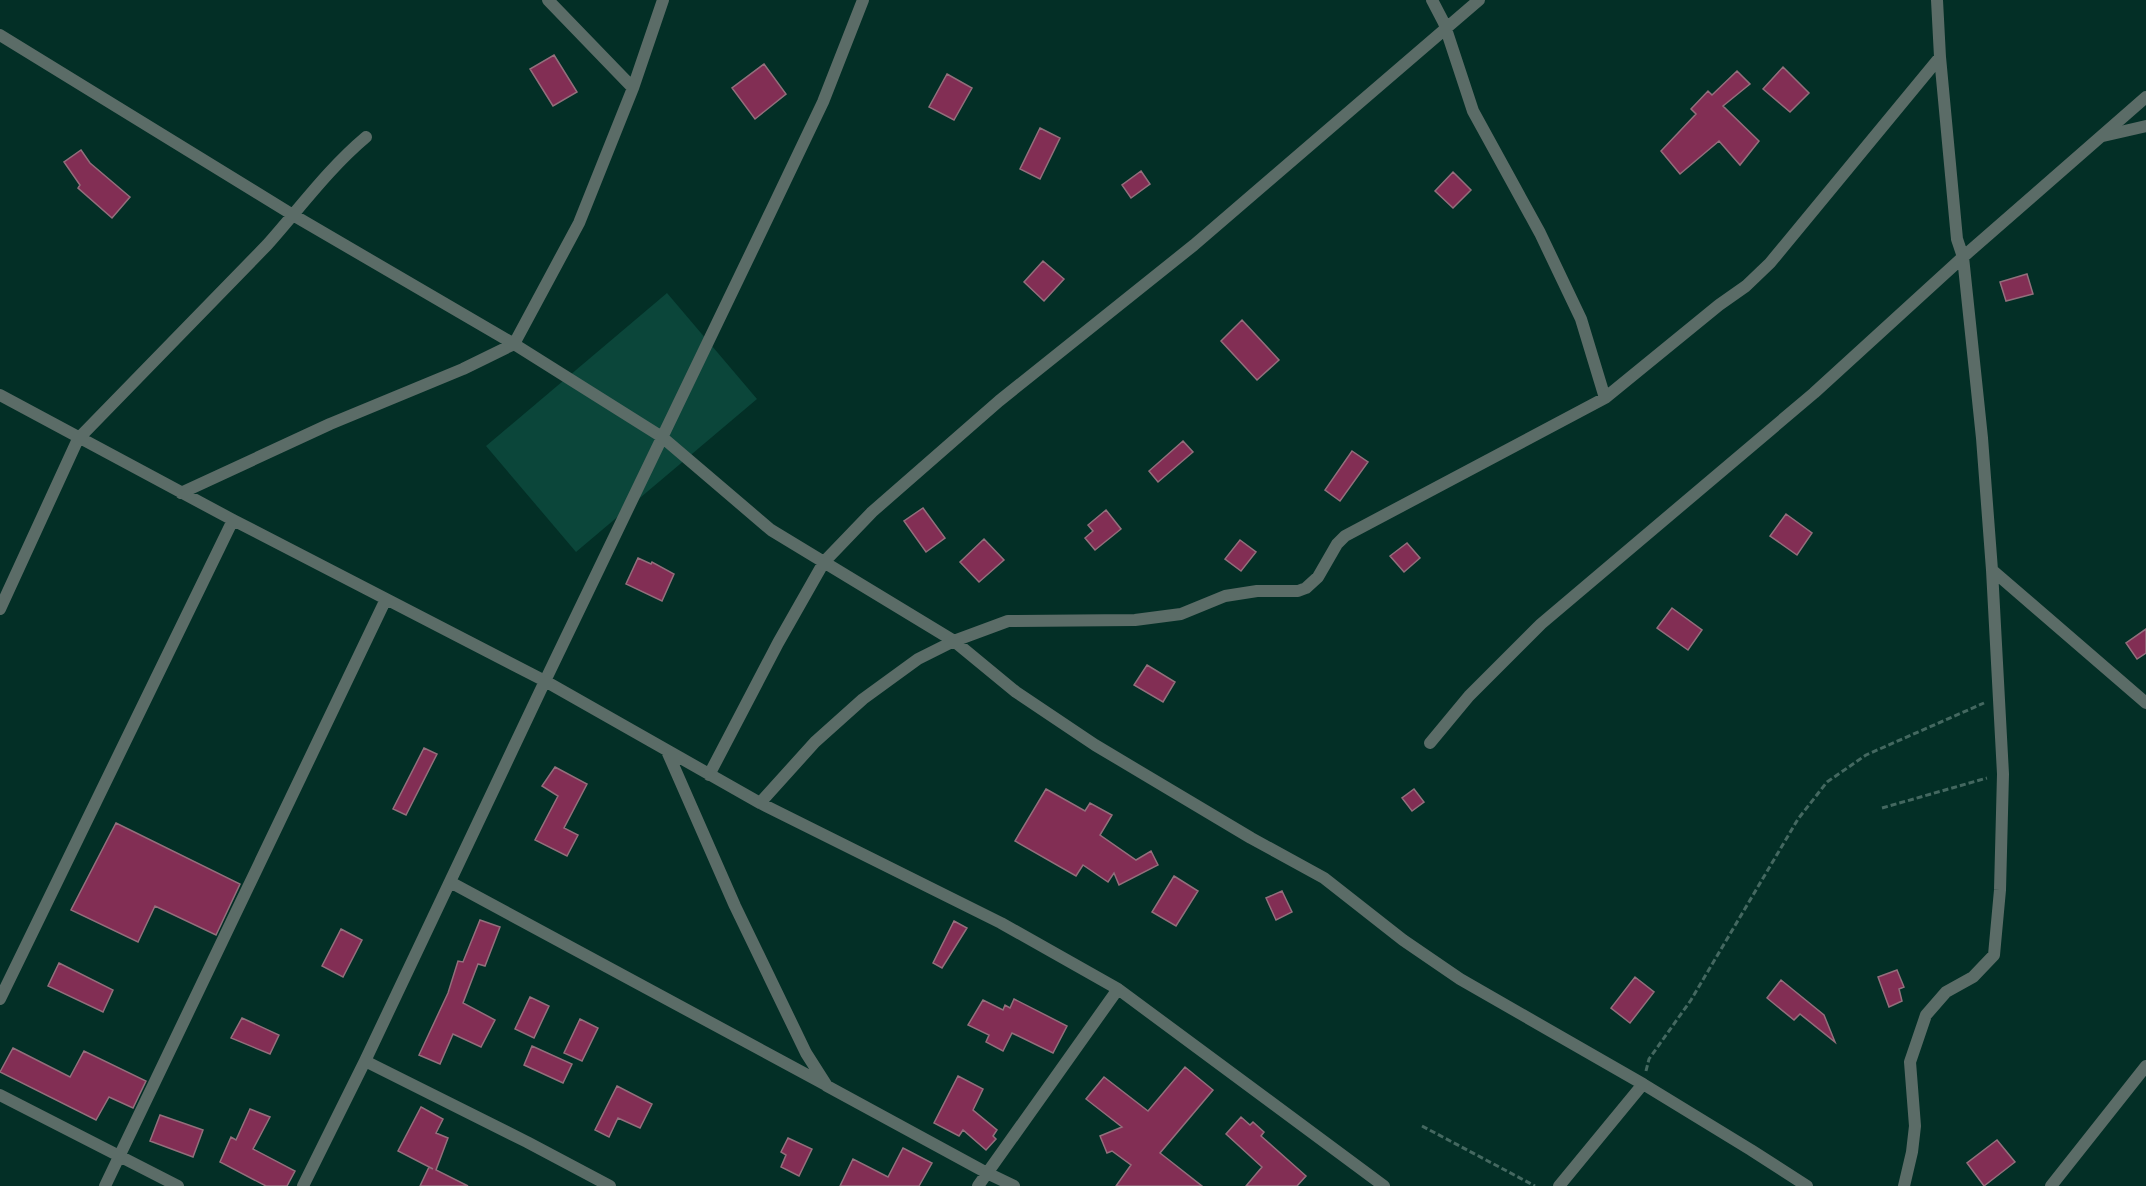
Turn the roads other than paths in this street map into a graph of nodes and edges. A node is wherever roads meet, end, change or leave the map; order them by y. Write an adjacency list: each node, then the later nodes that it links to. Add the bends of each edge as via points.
1 (548, 0): 10 (street)
2 (663, 0): 10 (street)
3 (863, 0): 20 (street, via 823,102)
4 (1432, 0): 7 (street)
5 (1479, 0): 7 (street)
6 (1938, 0): 9 (street)
7 (1446, 29): 19 (street, via 1473,111 1540,233 1581,319); 24 (street, via 1194,245 999,400 872,512)
8 (0, 35): 15 (street)
9 (1940, 57): 16 (street, via 1957,240); 19 (street, via 1770,263)
10 (633, 88): 17 (street, via 579,223)
11 (2146, 97): 14 (street)
12 (2146, 126): 14 (street)
13 (366, 137): 15 (street, via 322,178)
14 (2098, 137): 16 (street)
15 (293, 215): 17 (street); 21 (street)
16 (1963, 257): 25 (street, via 1982,427); 31 (street, via 1814,393 1541,624 1469,696)
17 (514, 344): 20 (street); 22 (street)
18 (0, 395): 21 (street)
19 (1605, 398): 28 (street, via 1345,536 1318,577 1298,591 1225,596 1181,614 1135,620 1008,621)
20 (662, 437): 24 (street, via 771,530); 29 (street)
21 (78, 439): 22 (street); 27 (street)
22 (181, 493): 23 (street)
23 (233, 520): 26 (street); 37 (street)
24 (825, 562): 28 (street); 33 (street)
25 (1992, 570): 30 (street); 54 (street, via 2003,774 1994,955 1973,977 1946,992 1926,1015 1910,1062 1915,1126)
26 (386, 599): 29 (street); 43 (street)
27 (0, 609)
28 (954, 640): 34 (street, via 918,659 863,699 815,742); 40 (street, via 1016,692 1095,745 1324,878 1460,979)
29 (545, 681): 32 (street); 35 (street)
30 (2146, 703)
31 (1430, 743)
32 (668, 751): 33 (street); 41 (street, via 735,906 806,1053)
33 (709, 775): 34 (street)
34 (760, 803): 36 (street, via 1001,923)
35 (450, 882): 38 (street); 41 (street)
36 (1118, 989): 44 (street); 51 (street)
37 (0, 999)
38 (365, 1061): 47 (street); 48 (street)
39 (2146, 1066): 55 (street)
40 (1643, 1084): 52 (street); 53 (street)
41 (827, 1086): 44 (street)
42 (0, 1095): 43 (street)
43 (120, 1158): 45 (street); 46 (street)
44 (987, 1173): 49 (street); 50 (street)
45 (105, 1186)
46 (178, 1186)
47 (303, 1186)
48 (610, 1186)
49 (978, 1186)
50 (1014, 1186)
51 (1384, 1186)
52 (1559, 1186)
53 (1807, 1186)
54 (1904, 1186)
55 (2051, 1186)

